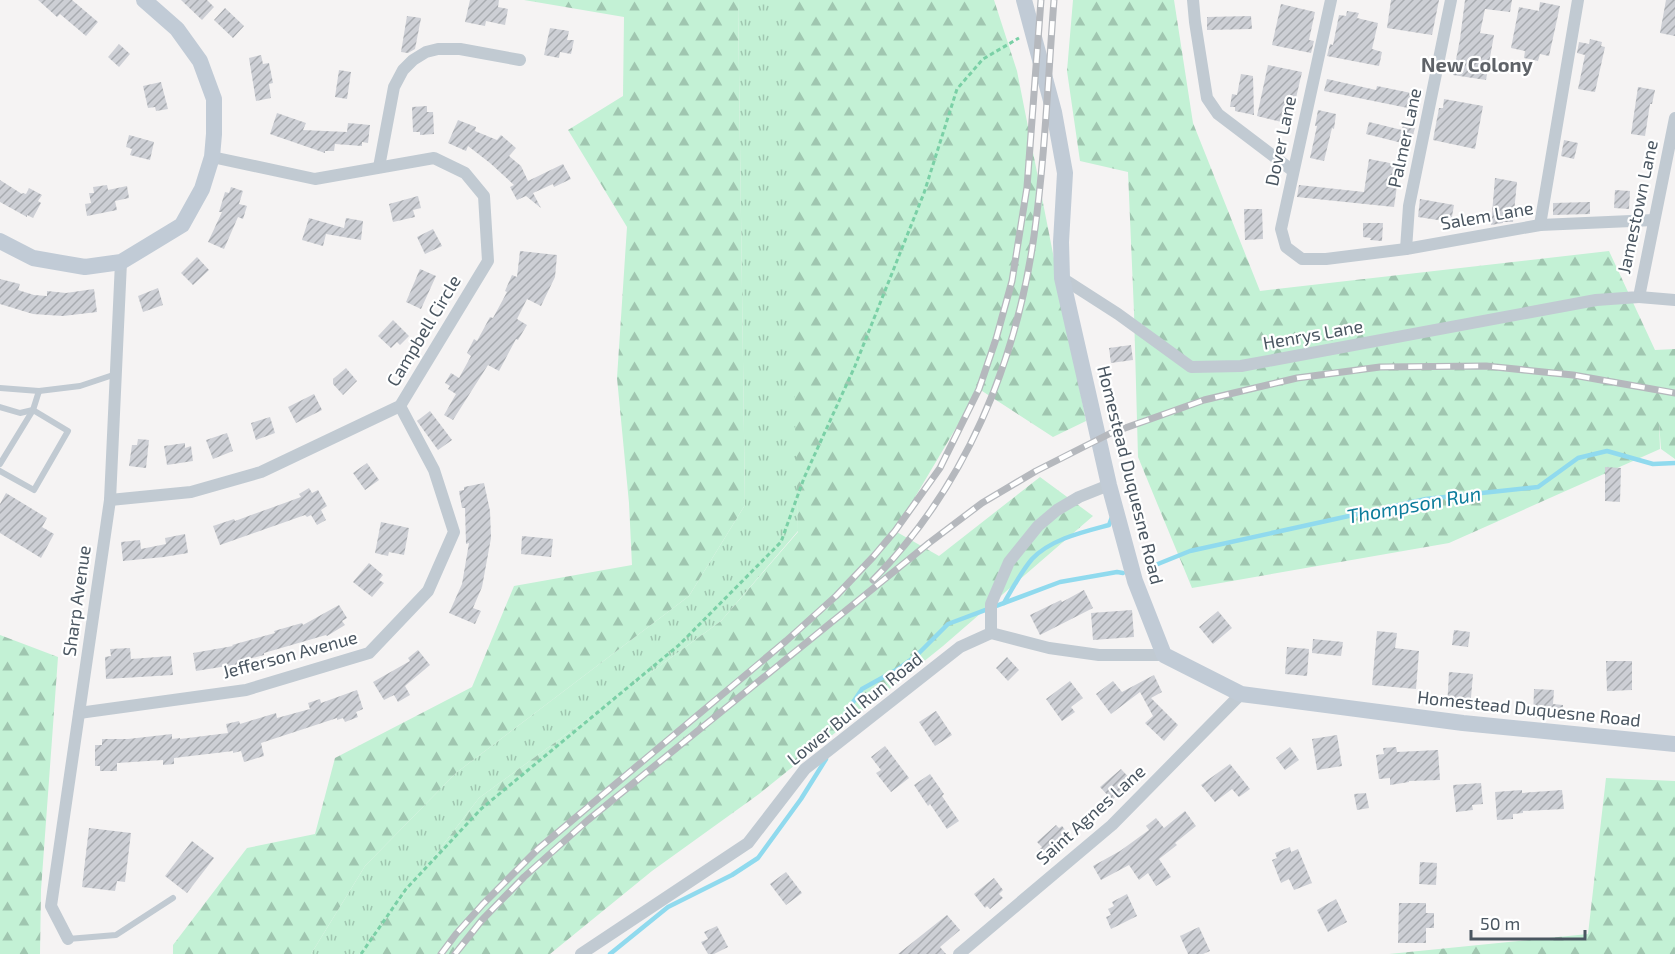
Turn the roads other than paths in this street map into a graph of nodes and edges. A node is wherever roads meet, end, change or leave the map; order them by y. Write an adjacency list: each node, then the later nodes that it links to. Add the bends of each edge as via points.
1 (144, 0): 9 (street, via 177,29 200,61 214,99)
2 (1024, 0): 18 (street, Homestead Duquesne Road, via 1054,112 1065,173)
3 (1193, 0): 11 (street, via 1208,98 1218,114)
4 (1331, 0): 11 (street, Dover Lane)
5 (1451, 0): 15 (street, Palmer Lane, via 1409,206)
6 (1578, 0): 13 (street)
7 (520, 60): 10 (street, via 460,49 438,49 413,60 394,87)
8 (1675, 118): 12 (street, Jamestown Lane)
9 (212, 157): 10 (street, Campbell Circle, via 315,179); 17 (street, via 202,189 182,225)
10 (379, 168): 25 (street, Campbell Circle, via 434,158 465,172 484,196 488,261)
11 (1293, 171): 16 (street, Dover Lane, via 1281,229 1286,247 1302,259)
12 (1654, 220): 13 (street, Salem Lane); 19 (street, Jamestown Lane)
13 (1540, 225): 15 (street, Salem Lane)
14 (0, 241): 17 (street, via 33,258 54,262 85,267)
15 (1406, 249): 16 (street, Salem Lane)
16 (1326, 259)
17 (121, 262): 22 (street, Sharp Avenue)
18 (1062, 278): 20 (street, Henrys Lane, via 1191,367 1241,366); 30 (street, Homestead Duquesne Road)
19 (1638, 297): 20 (street, Jamestown Lane); 21 (street)
20 (1596, 300)
21 (1675, 300)
22 (116, 374): 24 (lane, via 80,386); 31 (street, Sharp Avenue)
23 (0, 388): 24 (lane)
24 (39, 391): 27 (lane)
25 (400, 406): 31 (street, Campbell Circle, via 261,472 191,492); 35 (street, Jefferson Avenue, via 434,470 454,532 428,591 369,653 246,690)
26 (0, 407): 27 (lane, via 20,413)
27 (33, 410): 28 (lane); 29 (lane, via 68,431 34,490)
28 (0, 464)
29 (0, 471)
30 (1109, 485): 32 (street, via 1057,510 1038,526 1009,562 992,609); 33 (street, Homestead Duquesne Road, via 1135,581)
31 (110, 500): 35 (street, Sharp Avenue)
32 (991, 633): 33 (street, via 1048,648 1099,655); 39 (street, Lower Bull Run Road, via 960,647 805,769 748,843)
33 (1164, 655): 34 (street, Homestead Duquesne Road)
34 (1241, 694): 36 (street, Homestead Duquesne Road, via 1463,723); 40 (street, Saint Agnes Lane, via 1112,825)
35 (79, 713): 38 (street, Sharp Avenue, via 51,906)
36 (1675, 744)
37 (173, 898): 38 (lane, via 116,935)
38 (68, 939)
39 (581, 954)
40 (959, 954)

